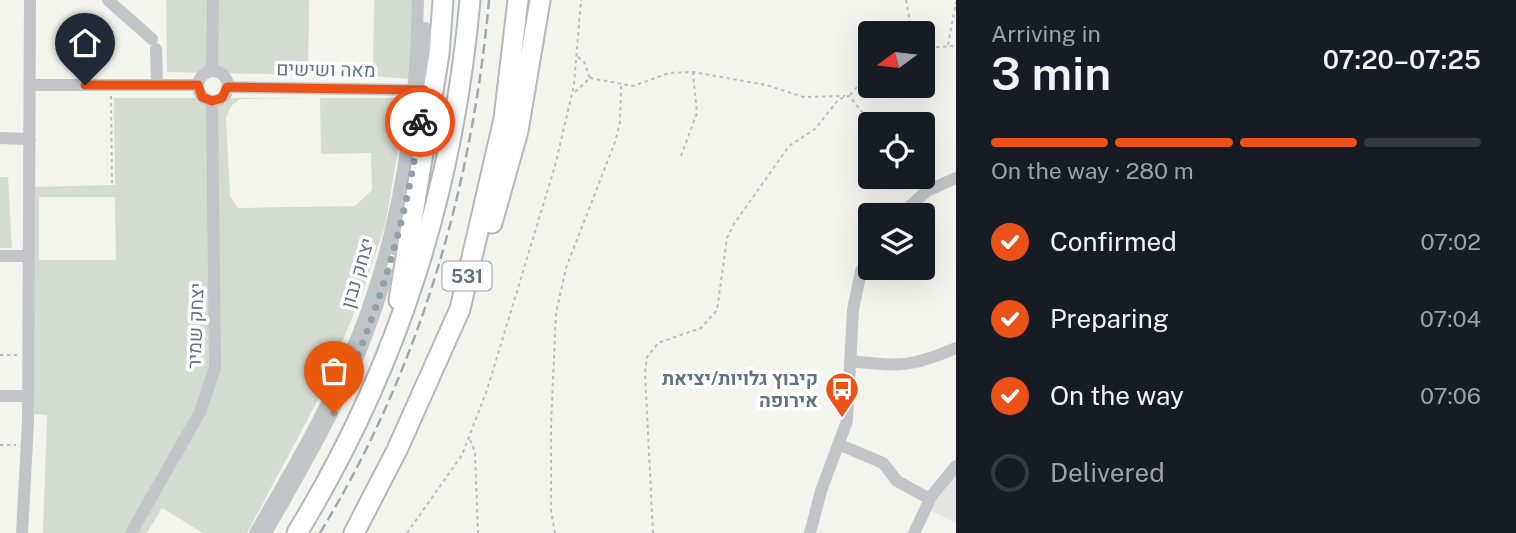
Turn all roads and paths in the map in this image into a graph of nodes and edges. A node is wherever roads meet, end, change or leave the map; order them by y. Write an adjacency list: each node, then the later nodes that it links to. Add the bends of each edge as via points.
1 (30, 0): 22 (street)
2 (108, 0): 21 (street, via 154,44)
3 (213, 0): 18 (street)
4 (418, 0): 28 (street, יצחק נבון)
5 (426, 0): 28 (street)
6 (443, 0): 44 (highway, via 435,86)
7 (470, 0): 44 (highway, 531, via 463,73 442,184 421,265)
8 (518, 0): 42 (highway, 531, via 504,119)
9 (540, 0): 42 (highway, via 508,171)
10 (581, 0): 17 (path)
11 (906, 0): 13 (path)
12 (956, 2): 14 (path)
13 (910, 21)
14 (948, 45): 15 (path); 16 (path)
15 (935, 46)
16 (956, 46)
17 (576, 56): 20 (path, via 584,62); 29 (path)
18 (212, 71): 24 (street, via 204,74); 27 (street, via 222,75)
19 (692, 72): 25 (path); 30 (path, via 804,96); 35 (path, via 697,113)
20 (590, 78): 25 (path); 29 (path)
21 (158, 84): 23 (street); 24 (street)
22 (31, 85): 23 (street); 34 (street)
23 (111, 85): 37 (path)
24 (198, 85): 31 (street, via 202,97)
25 (621, 86): 64 (path, via 615,142 566,268 556,313 551,425)
26 (858, 86): 30 (path)
27 (227, 87): 28 (street, מאה ושישים); 31 (street, via 222,98)
28 (418, 90): 58 (street, יצחק נבון, via 376,283 339,377); 59 (street, יצחק נבון, via 405,204 383,289 334,413)
29 (573, 93): 50 (path, via 555,166)
30 (849, 96): 32 (path); 65 (path, via 839,99 815,129 795,140 779,157 734,224 727,237 717,310 701,328 658,343 647,357)
31 (212, 101): 57 (street, יצחק שמיר, via 215,369 200,412)
32 (862, 112)
33 (0, 138): 34 (street)
34 (30, 139): 40 (street)
35 (681, 156)
36 (956, 178): 38 (street)
37 (112, 183)
38 (914, 203)
39 (0, 256): 40 (street)
40 (29, 256): 46 (street)
41 (859, 280): 47 (street)
42 (460, 309): 61 (highway, 531)
43 (956, 348): 47 (street, via 918,364 894,367)
44 (390, 351): 60 (highway, 531, via 353,432)
45 (0, 355): 46 (path)
46 (29, 355): 49 (street)
47 (850, 361): 51 (street, via 847,421)
48 (0, 396): 49 (street)
49 (28, 396): 53 (street, via 33,423)
50 (470, 439): 62 (path); 63 (path, via 475,452)
51 (838, 444): 55 (street, via 883,463 897,481); 66 (street)
52 (0, 445): 53 (path)
53 (27, 446): 56 (street)
54 (956, 466): 55 (street)
55 (930, 499): 67 (street)
56 (22, 533)
57 (131, 533)
58 (255, 533)
59 (266, 533)
60 (297, 533)
61 (354, 533)
62 (407, 533)
63 (478, 533)
64 (555, 533)
65 (653, 533)
66 (810, 533)
67 (914, 533)

